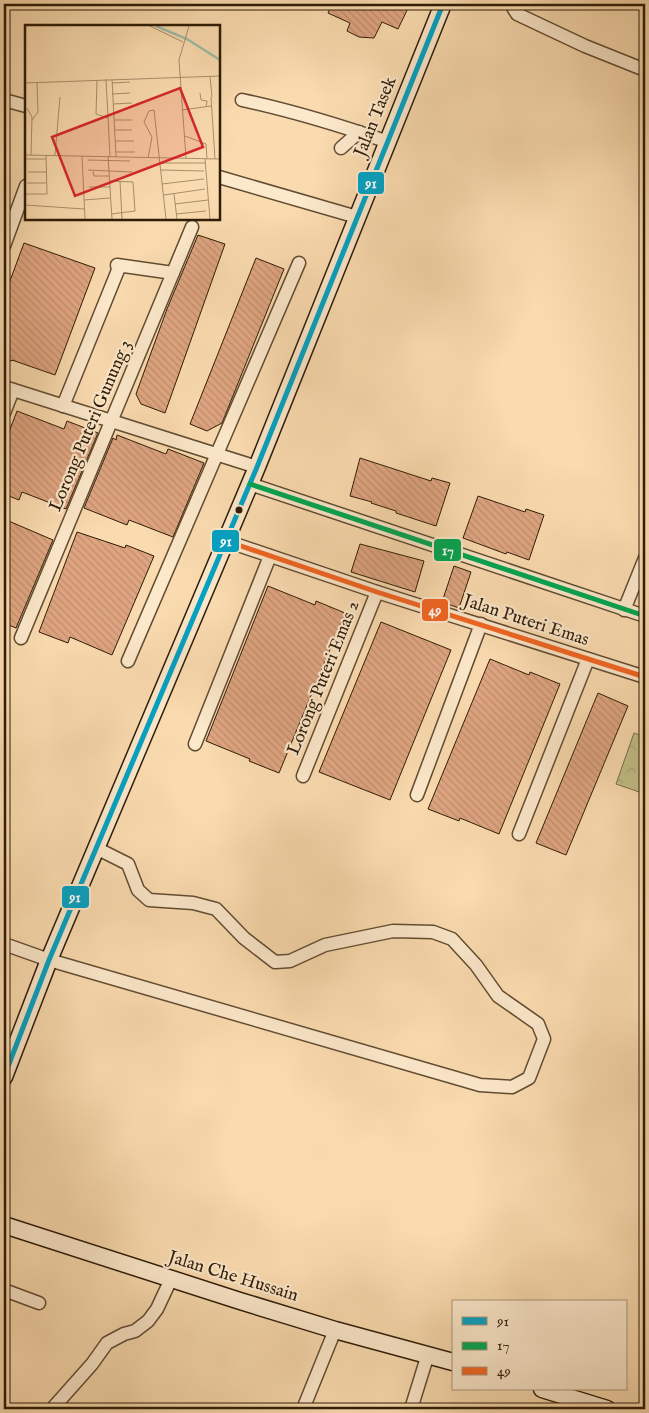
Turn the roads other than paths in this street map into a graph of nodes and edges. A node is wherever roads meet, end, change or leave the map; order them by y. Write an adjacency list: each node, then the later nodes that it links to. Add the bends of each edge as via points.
1 (443, 4): 8 (main road, Jalan Tasek)
2 (511, 4): 3 (street, via 517,14)
3 (645, 70)
4 (4, 100): 6 (street)
5 (242, 100): 7 (street, via 286,109)
6 (25, 106)
7 (359, 132): 8 (street); 9 (street)
8 (388, 142): 12 (main road, Jalan Tasek)
9 (341, 148)
10 (220, 177): 12 (street)
11 (25, 189): 14 (street)
12 (357, 217): 22 (main road, Jalan Tasek)
13 (192, 227): 16 (street, Lorong Puteri Gunung 3)
14 (4, 246)
15 (299, 263): 21 (street)
16 (173, 273): 18 (street, via 117,265 118,270); 20 (street, Lorong Puteri Gunung 3)
17 (9, 388): 18 (street); 19 (street)
18 (63, 406): 20 (street)
19 (4, 413)
20 (112, 421): 21 (street); 31 (street, Lorong Puteri Gunung 3)
21 (217, 454): 22 (street); 33 (street)
22 (257, 467): 23 (main road, Jalan Tasek)
23 (250, 484): 24 (main road, Jalan Tasek); 28 (street)
24 (226, 542): 25 (street, Jalan Puteri Emas); 39 (main road, Jalan Tasek)
25 (270, 556): 27 (street, Jalan Puteri Emas); 35 (street)
26 (645, 558): 28 (street)
27 (377, 592): 30 (street, Jalan Puteri Emas); 36 (street, Lorong Puteri Emas 2)
28 (624, 610): 29 (street)
29 (645, 616)
30 (481, 624): 32 (street, Jalan Puteri Emas); 37 (street)
31 (21, 638)
32 (588, 659): 34 (street, Jalan Puteri Emas); 38 (street)
33 (128, 661)
34 (645, 677)
35 (195, 744)
36 (303, 776)
37 (417, 796)
38 (519, 834)
39 (96, 848): 41 (main road, Jalan Tasek); 41 (street, via 128,864 138,890 149,900 193,903 216,910 275,962 290,961 325,945 393,931 433,932 452,939 498,996 538,1024 544,1039 529,1078 512,1087 480,1085)
40 (4, 944): 41 (street)
41 (48, 960): 42 (main road, Jalan Tasek)
42 (4, 1077)
43 (4, 1225): 44 (main road, Jalan Che Hussain)
44 (171, 1279): 47 (main road, Jalan Che Hussain); 51 (street, via 148,1321 107,1343)
45 (4, 1290): 46 (street)
46 (39, 1303)
47 (334, 1330): 48 (main road, Jalan Che Hussain); 52 (street)
48 (428, 1354): 49 (main road, Jalan Che Hussain); 53 (street)
49 (452, 1362)
50 (545, 1390): 54 (main road)
51 (52, 1409)
52 (303, 1409)
53 (411, 1409)
54 (607, 1409)

